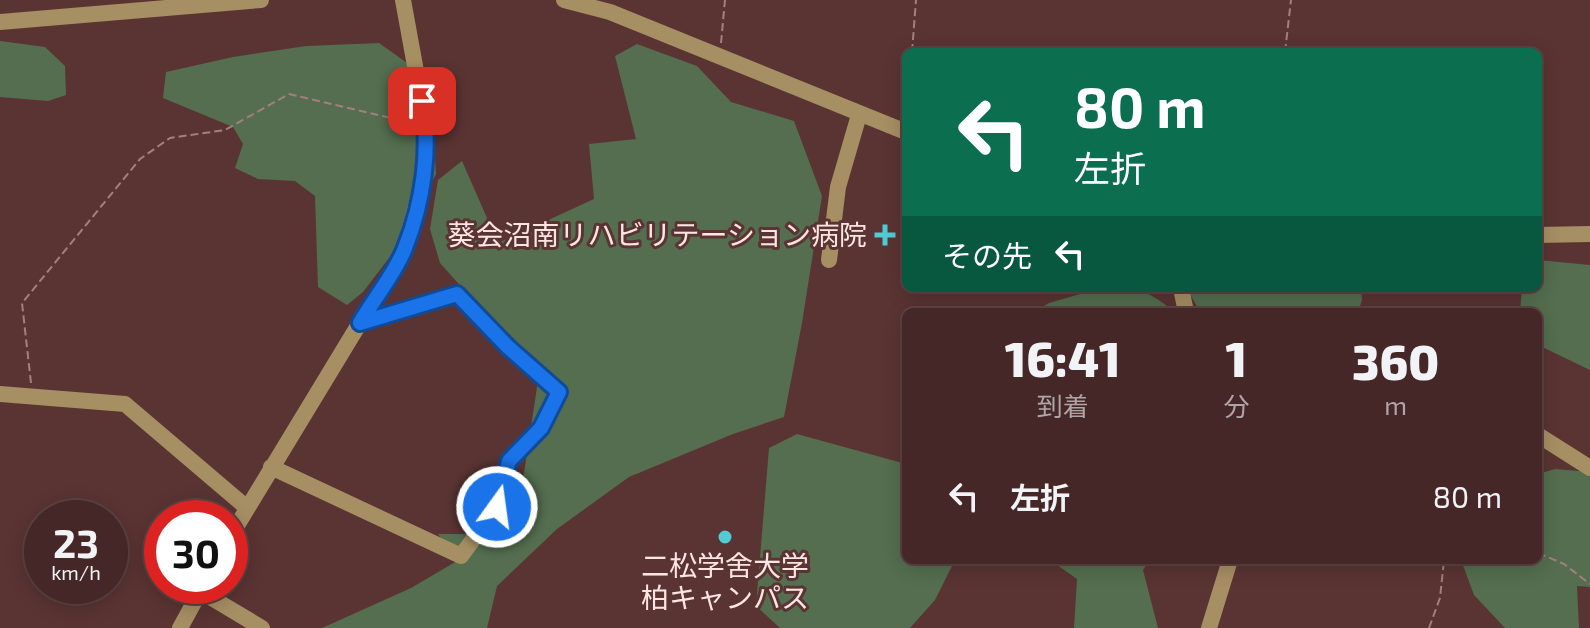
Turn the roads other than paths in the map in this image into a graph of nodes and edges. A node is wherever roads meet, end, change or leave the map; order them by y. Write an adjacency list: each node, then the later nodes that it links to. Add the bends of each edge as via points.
1 (261, 0): 4 (street)
2 (403, 0): 10 (street, via 426,126 424,177 404,250)
3 (564, 0): 5 (street, via 610,12)
4 (0, 22)
5 (859, 115): 6 (street); 9 (street, via 838,187)
6 (902, 131)
7 (1590, 234): 8 (street)
8 (1542, 235)
9 (829, 260)
10 (360, 323): 13 (street); 13 (street, via 457,294 559,392 541,428 509,461 497,507 461,556)
11 (0, 394): 15 (street, via 125,404)
12 (1542, 438): 14 (street)
13 (271, 467): 16 (street)
14 (1590, 468)
15 (238, 500)
16 (248, 504)
17 (1229, 564): 22 (street)
18 (193, 604): 20 (street)
19 (226, 604): 21 (street)
20 (180, 628)
21 (262, 628)
22 (1209, 628)

